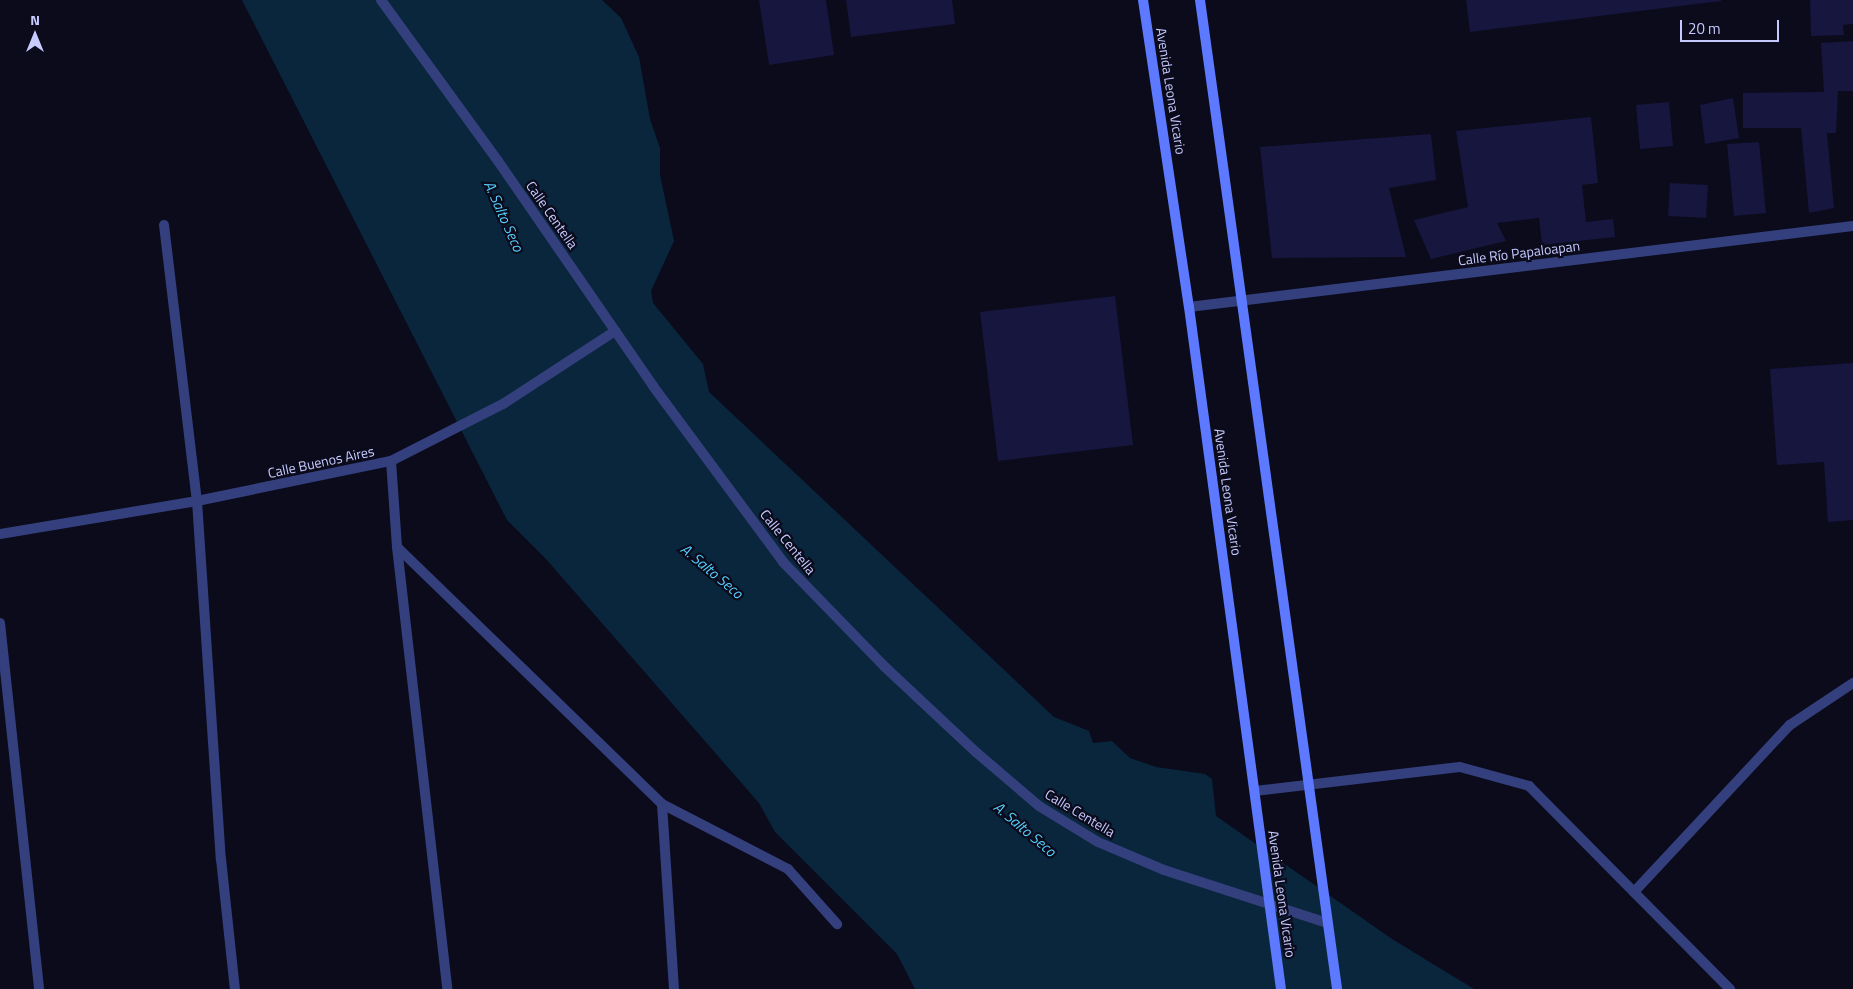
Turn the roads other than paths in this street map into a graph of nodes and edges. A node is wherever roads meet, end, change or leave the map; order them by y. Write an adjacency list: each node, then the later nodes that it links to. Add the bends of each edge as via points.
1 (381, 0): 8 (street, Calle Centella)
2 (1143, 0): 7 (street, Avenida Leona Vicario)
3 (1200, 0): 6 (street)
4 (164, 226): 10 (street)
5 (1853, 226): 6 (street, Calle Río Papaloapan)
6 (1244, 301): 7 (street, Calle Río Papaloapan); 15 (street)
7 (1189, 307): 16 (street, Avenida Leona Vicario)
8 (615, 331): 9 (street, Calle Buenos Aires, via 503,404); 19 (street, Calle Centella, via 783,562 885,667 976,753 1039,806 1098,842 1164,870)
9 (391, 461): 10 (street, Calle Buenos Aires); 12 (street)
10 (197, 501): 11 (street, Calle Buenos Aires); 23 (street, via 221,859)
11 (0, 534)
12 (397, 547): 17 (street); 24 (street)
13 (0, 623): 22 (street)
14 (1853, 683): 18 (street, via 1790,725)
15 (1310, 782): 16 (street); 18 (street, via 1460,767 1529,786); 20 (street)
16 (1255, 791): 19 (street, Avenida Leona Vicario)
17 (662, 804): 21 (street, via 788,868); 25 (street)
18 (1634, 892): 28 (street)
19 (1269, 905): 20 (street, Calle Centella); 26 (street, Avenida Leona Vicario)
20 (1328, 923): 27 (street)
21 (837, 924)
22 (39, 989)
23 (236, 989)
24 (447, 989)
25 (674, 989)
26 (1281, 989)
27 (1337, 989)
28 (1730, 989)

